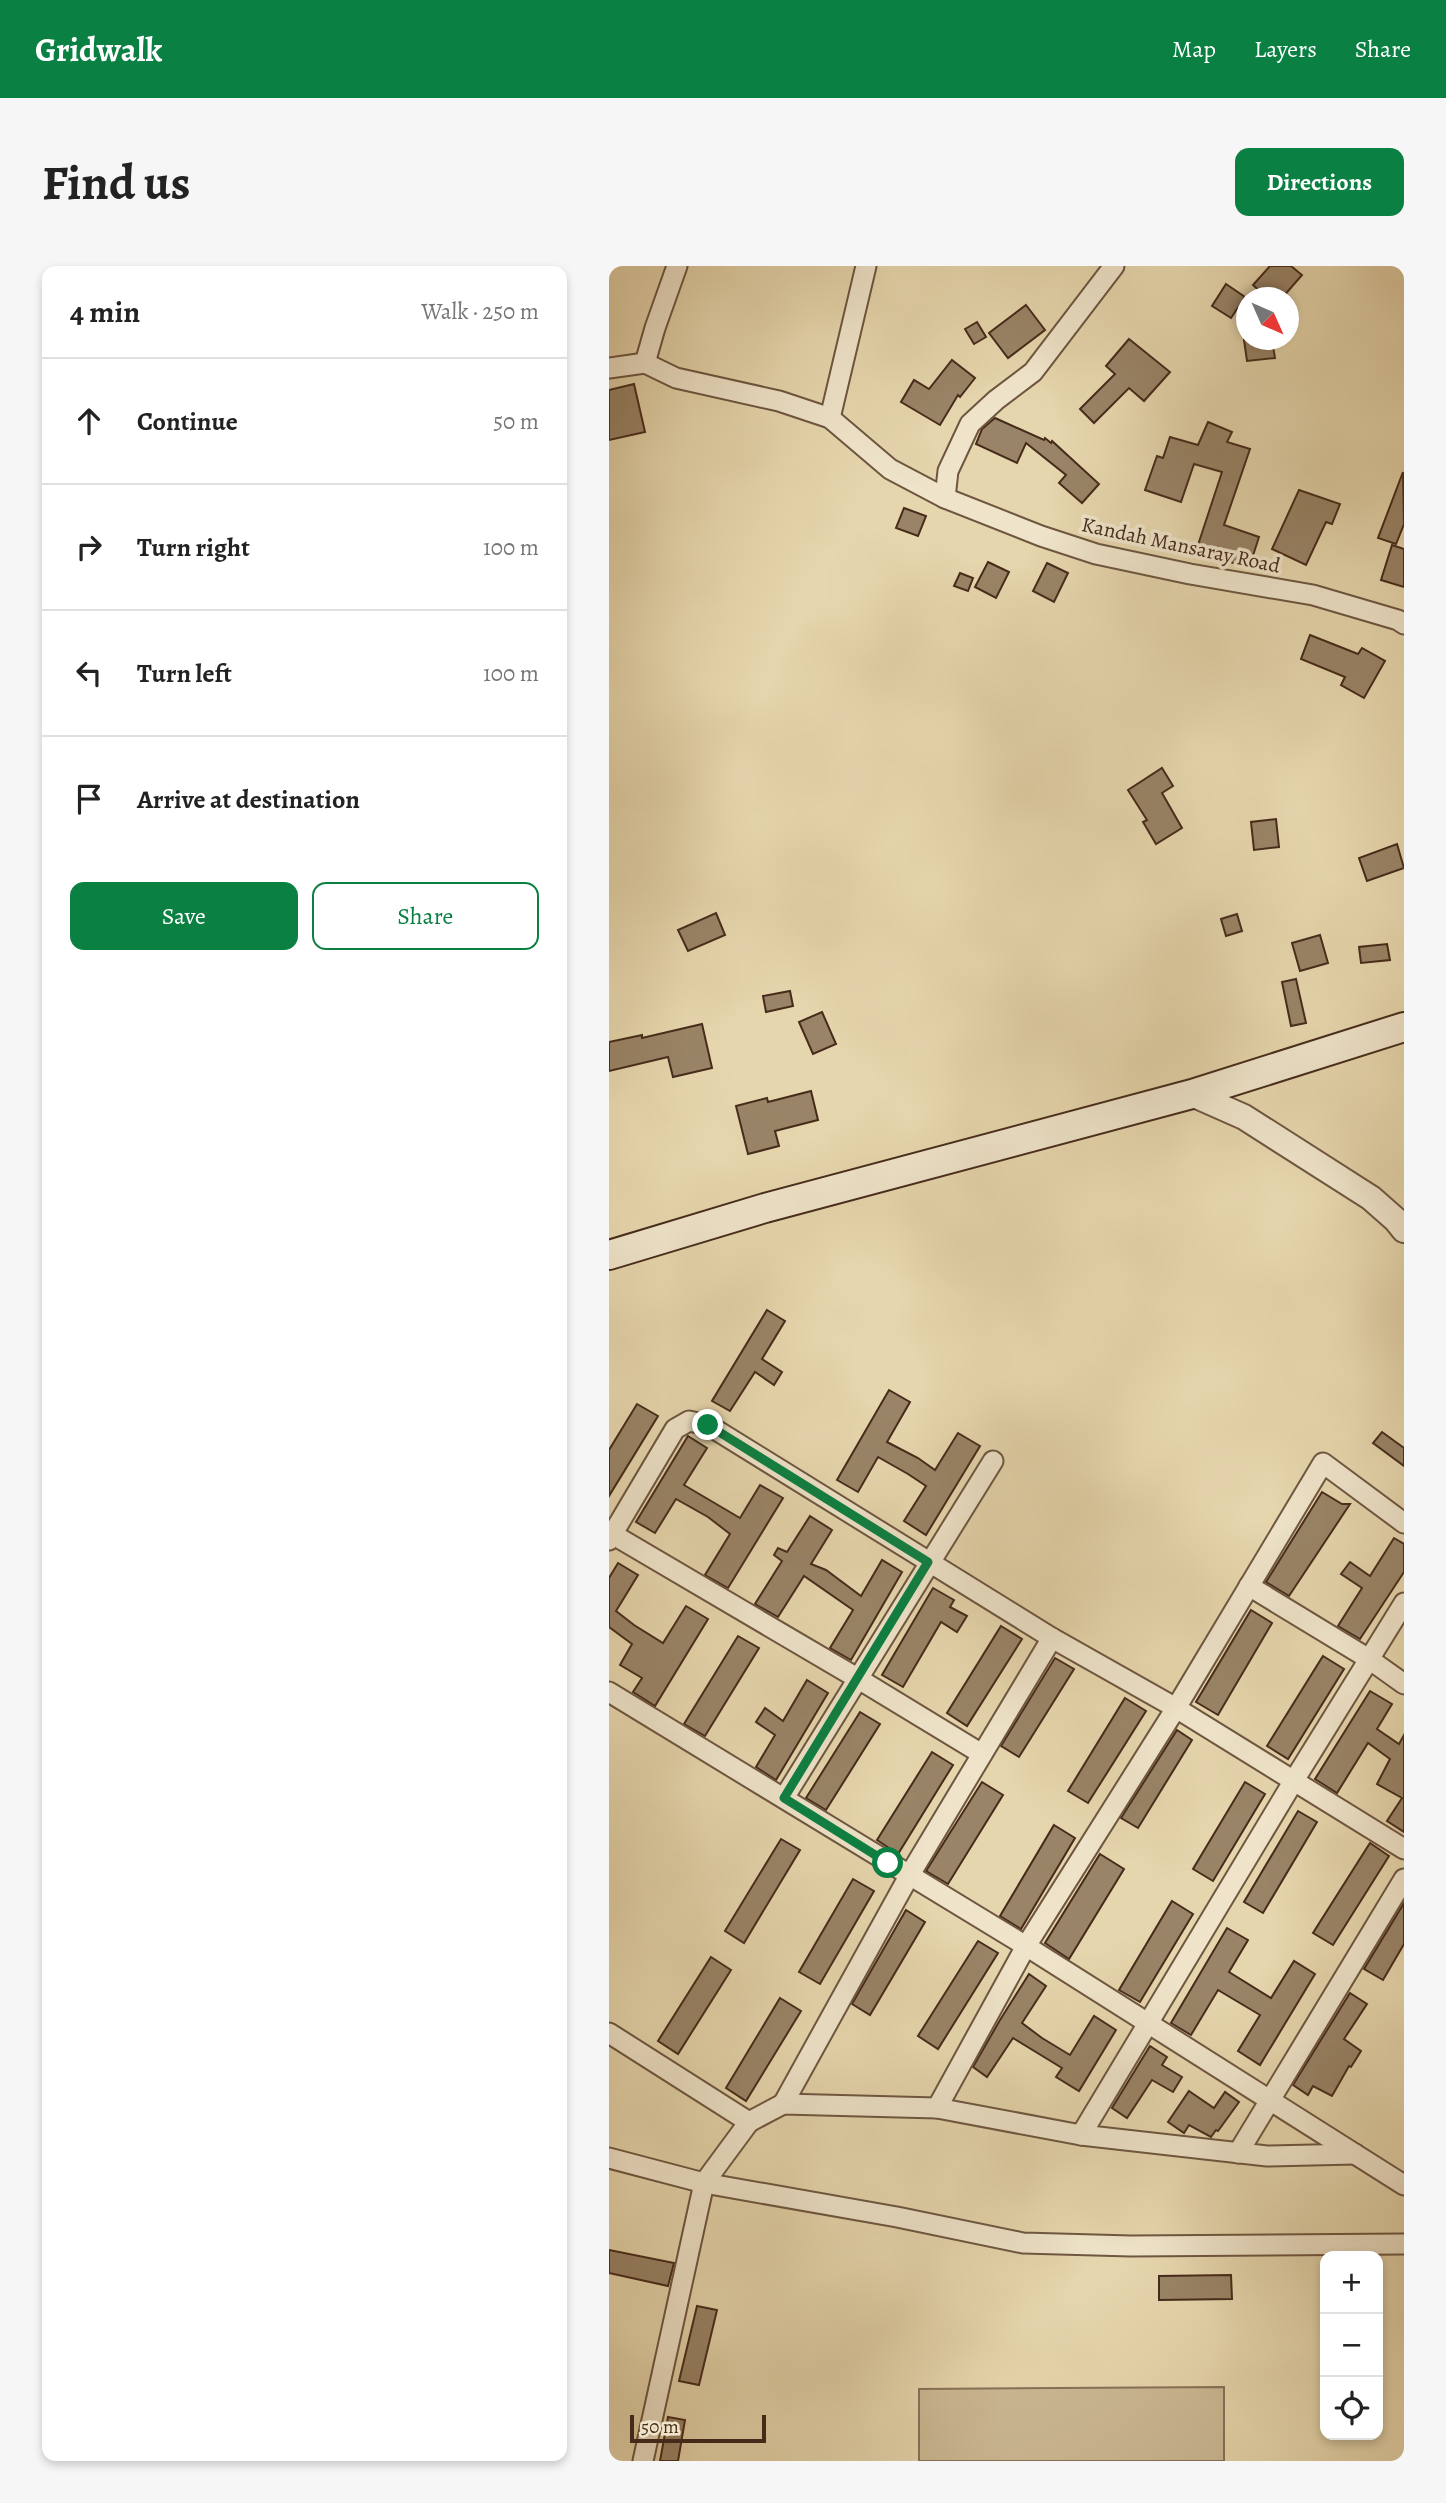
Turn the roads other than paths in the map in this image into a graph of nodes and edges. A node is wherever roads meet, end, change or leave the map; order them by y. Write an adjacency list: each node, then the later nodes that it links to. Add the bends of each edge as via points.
1 (677, 266): 4 (street)
2 (866, 266): 6 (street)
3 (1114, 266): 7 (street, via 1033,372 969,424 948,471)
4 (645, 363): 5 (street); 6 (street, Kandah Mansaray Road, via 675,378 779,401)
5 (609, 368)
6 (829, 418): 7 (street, Kandah Mansaray Road, via 890,468)
7 (945, 498): 8 (street, Kandah Mansaray Road, via 1096,554 1313,595)
8 (1404, 624)
9 (1404, 1027): 10 (main road)
10 (1192, 1094): 11 (street, via 1244,1117 1371,1198); 12 (main road, via 765,1208)
11 (1404, 1230)
12 (609, 1255)
13 (993, 1461): 16 (street)
14 (1404, 1523): 17 (street, via 1323,1463)
15 (611, 1537): 16 (street, via 675,1429 689,1421 708,1425); 21 (street)
16 (928, 1562): 19 (street); 21 (street)
17 (1249, 1586): 20 (street); 24 (street)
18 (1404, 1603): 20 (street)
19 (1052, 1637): 24 (street); 25 (street)
20 (1369, 1659): 22 (street); 26 (street)
21 (857, 1678): 25 (street); 27 (street)
22 (1404, 1684)
23 (609, 1692): 27 (street)
24 (1176, 1708): 26 (street); 31 (street)
25 (982, 1754): 29 (street)
26 (1293, 1782): 28 (street); 32 (street)
27 (784, 1798): 29 (street)
28 (1404, 1849)
29 (909, 1876): 31 (street); 35 (street)
30 (1404, 1879): 34 (street)
31 (1026, 1946): 32 (street); 36 (street)
32 (1150, 2024): 34 (street); 38 (street)
33 (609, 2034): 37 (street)
34 (1270, 2099): 39 (street); 40 (street)
35 (783, 2104): 36 (street); 37 (street)
36 (937, 2108): 38 (street)
37 (748, 2122): 42 (street)
38 (1081, 2135): 39 (street)
39 (1238, 2153): 40 (street)
40 (1355, 2154): 43 (street)
41 (609, 2158): 42 (street)
42 (705, 2183): 44 (street, via 1023,2243); 45 (street)
43 (1404, 2185)
44 (1404, 2244)
45 (643, 2461)

